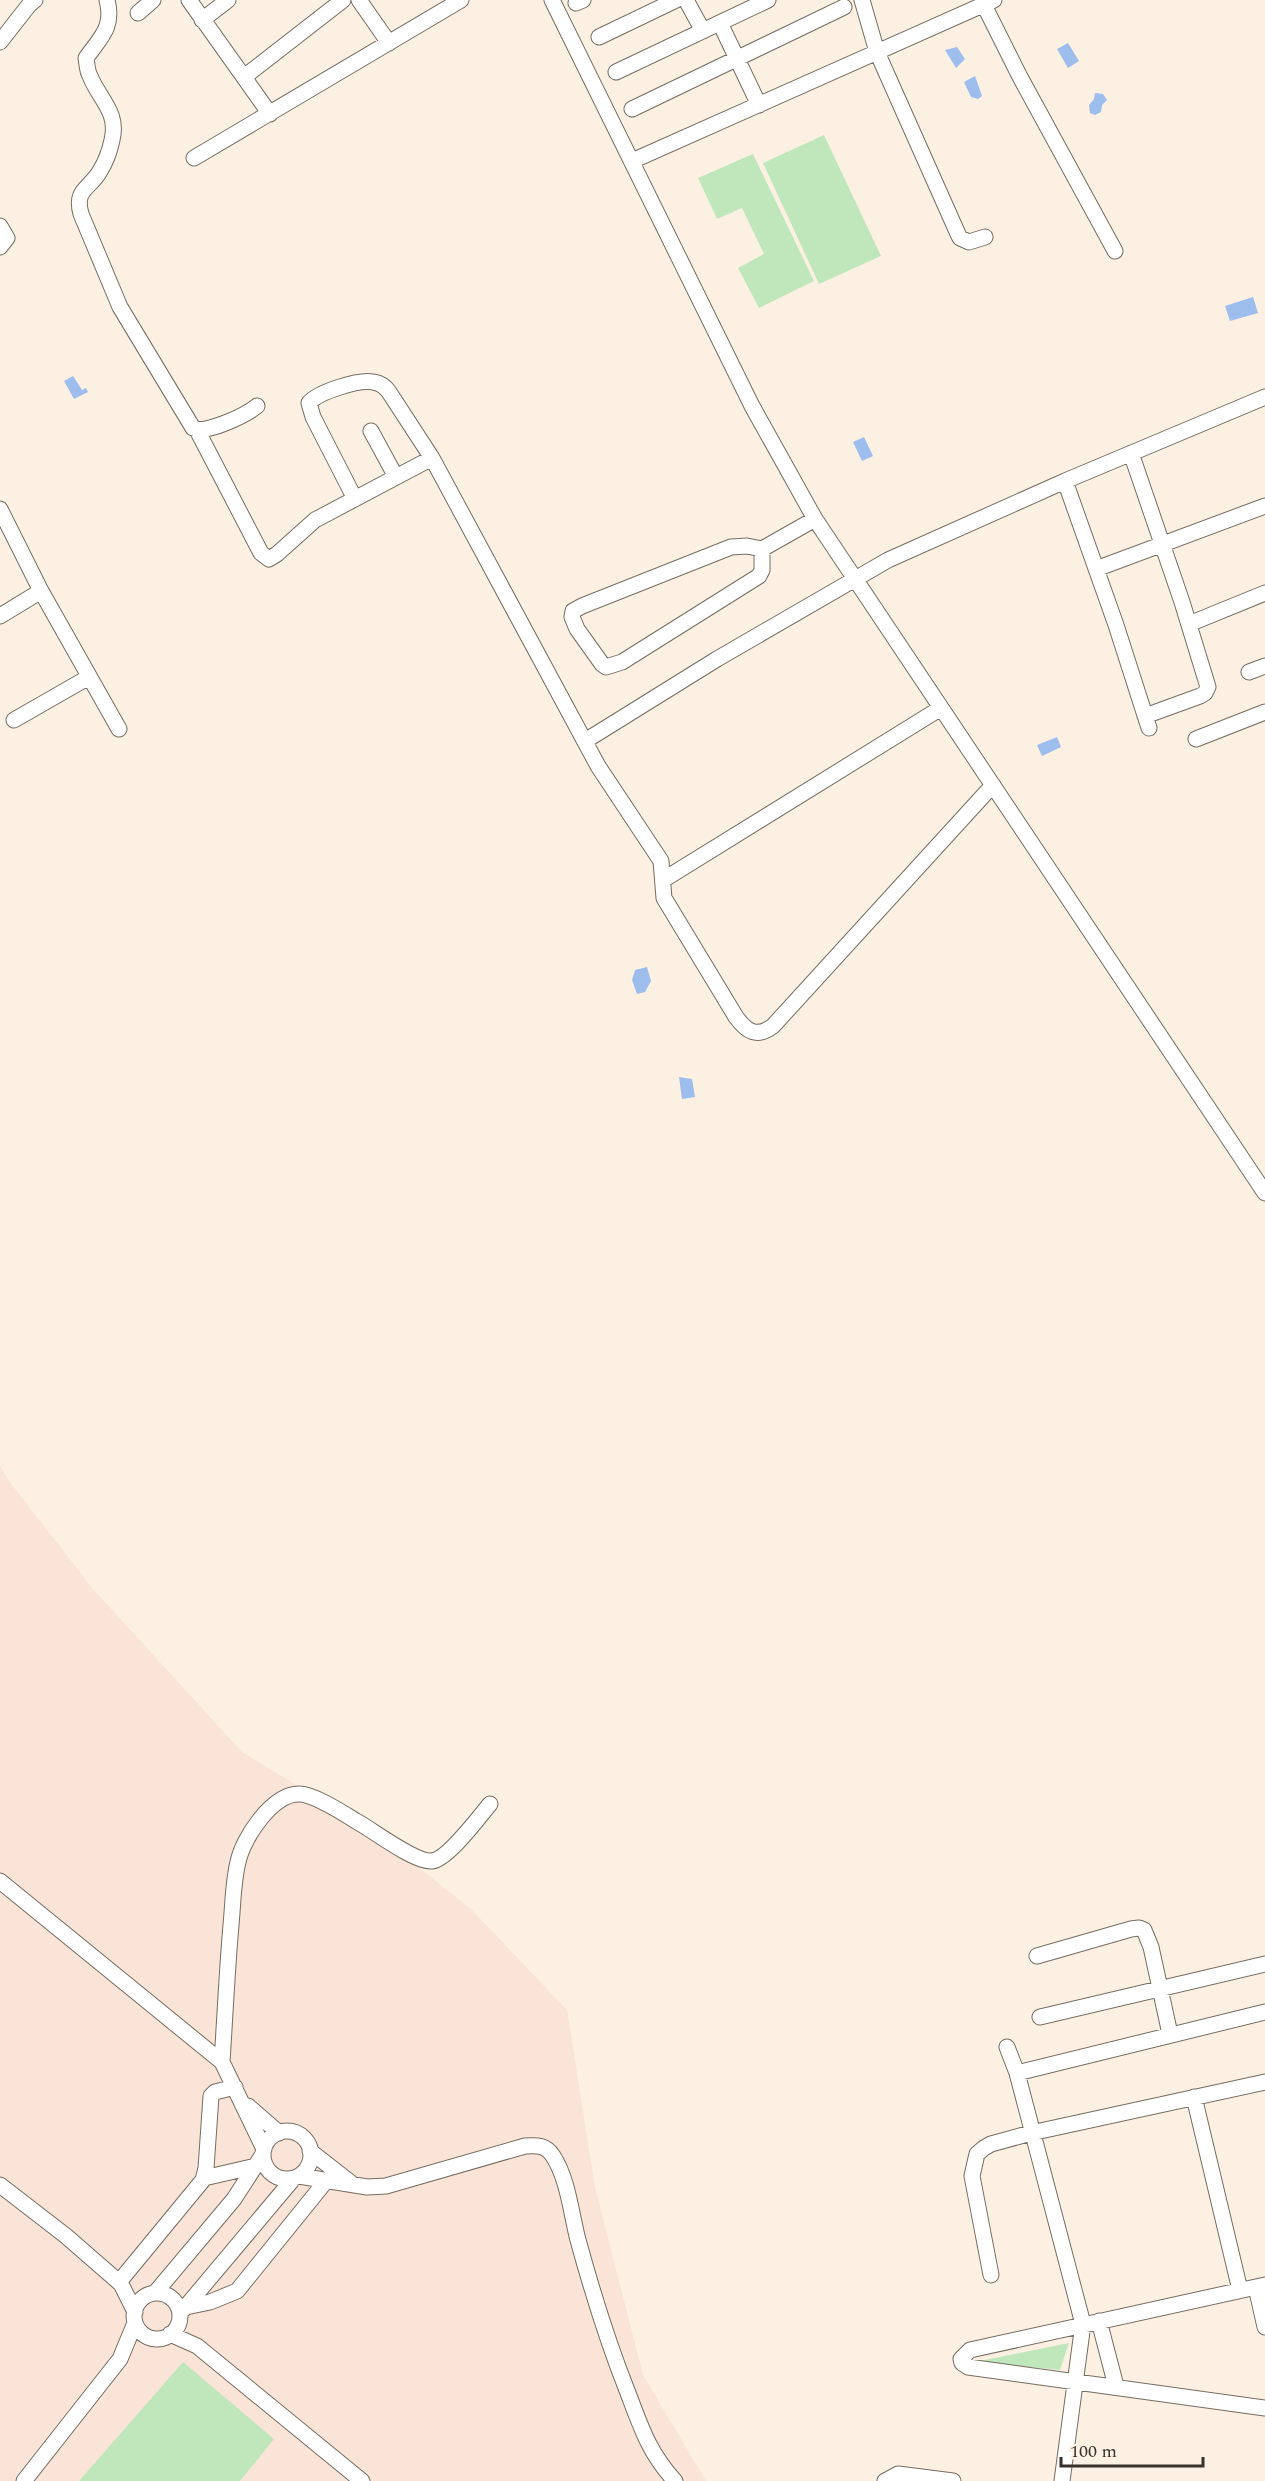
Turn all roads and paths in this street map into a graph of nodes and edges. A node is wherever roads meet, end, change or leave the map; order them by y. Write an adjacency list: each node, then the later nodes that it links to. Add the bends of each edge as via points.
1 (35, 0): 21 (street)
2 (106, 0): 38 (street, via 111,14 104,35 86,58 89,76 105,100 113,122 112,139 100,171 83,190 78,203 120,307 182,412)
3 (153, 0): 16 (street)
4 (189, 0): 17 (street)
5 (228, 0): 17 (street)
6 (344, 0): 26 (street)
7 (359, 0): 22 (street)
8 (461, 0): 22 (street)
9 (552, 0): 31 (street)
10 (676, 0): 20 (street)
11 (686, 0): 19 (street)
12 (768, 0): 18 (street)
13 (862, 0): 23 (street)
14 (989, 2): 23 (street); 35 (street, via 1019,75)
15 (844, 7): 24 (street)
16 (138, 13)
17 (202, 20): 26 (street)
18 (720, 23): 19 (street); 24 (street)
19 (703, 31): 25 (street)
20 (600, 38)
21 (0, 42)
22 (389, 43): 29 (street)
23 (877, 52): 27 (street); 33 (street, via 958,234 969,242)
24 (738, 58): 27 (street); 28 (street)
25 (616, 72)
26 (244, 77): 29 (street)
27 (759, 105): 31 (street)
28 (632, 109)
29 (270, 114): 30 (street)
30 (194, 158)
31 (632, 161): 47 (street, via 752,406)
32 (0, 226): 34 (street, via 7,238)
33 (985, 237)
34 (0, 247)
35 (1115, 251)
36 (1265, 397): 40 (street)
37 (257, 406): 38 (street, via 240,417)
38 (197, 430): 44 (street, via 264,557 272,558 315,520)
39 (371, 431): 42 (street)
40 (1131, 453): 43 (street); 49 (street)
41 (432, 458): 42 (street); 44 (street, via 385,386 362,382 316,396 308,406); 65 (street)
42 (396, 477): 44 (street)
43 (1065, 481): 51 (street); 52 (street)
44 (355, 499)
45 (1265, 506): 49 (street)
46 (0, 509): 48 (street)
47 (815, 519): 50 (street); 52 (street)
48 (5, 532): 53 (street)
49 (1162, 544): 51 (street); 56 (street)
50 (762, 549): 50 (street, via 731,547 582,606 573,611 573,621 602,664 614,665 759,576)
51 (1096, 569): 56 (street, via 1147,722 1208,690)
52 (855, 578): 60 (street); 65 (street)
53 (41, 591): 55 (street); 59 (street)
54 (1265, 593): 56 (street)
55 (0, 616)
56 (1189, 624)
57 (1265, 666): 58 (street)
58 (1249, 672)
59 (89, 677): 62 (street); 63 (street)
60 (941, 708): 66 (street); 67 (street)
61 (1265, 711): 64 (street)
62 (14, 720)
63 (119, 729)
64 (1196, 739)
65 (585, 741): 67 (street, via 661,861)
66 (993, 785): 67 (street, via 765,1032 751,1033 736,1017 664,898); 68 (street)
67 (663, 880)
68 (1265, 1193)
69 (490, 1804): 78 (street, via 444,1856 430,1861 305,1795 278,1801 249,1834 238,1862)
70 (0, 1881): 78 (street)
71 (1037, 1956): 73 (street, via 1139,1928 1148,1937)
72 (1265, 1964): 73 (street)
73 (1159, 1990): 75 (street); 76 (street)
74 (1265, 2012): 76 (street)
75 (1040, 2017)
76 (1170, 2034): 79 (street)
77 (1007, 2047): 79 (street)
78 (222, 2062): 81 (street)
79 (1017, 2073): 85 (street)
80 (1265, 2082): 82 (street)
81 (235, 2087): 83 (street); 89 (street, via 211,2096)
82 (1194, 2097): 85 (street); 96 (street)
83 (243, 2102): 84 (street); 87 (street)
84 (279, 2133): 86 (street, via 297,2134); 87 (street, via 270,2138)
85 (1031, 2133): 93 (street, via 991,2144 977,2154 973,2164); 101 (street)
86 (310, 2151): 88 (street, via 307,2168); 92 (street)
87 (261, 2156): 88 (street, via 272,2174 282,2179); 89 (street); 97 (street, via 234,2199)
88 (296, 2177): 90 (street); 98 (street)
89 (204, 2178): 94 (street)
90 (326, 2181): 92 (street); 98 (street, via 237,2291)
91 (0, 2185): 94 (street)
92 (353, 2185): 112 (street, via 386,2186 525,2146 547,2149 560,2170 595,2298 642,2431 653,2455)
93 (991, 2275)
94 (120, 2283): 97 (street); 99 (street)
95 (1261, 2286): 96 (street); 102 (street)
96 (1240, 2290): 100 (street)
97 (152, 2294): 98 (street, via 172,2299); 99 (street, via 140,2301)
98 (182, 2314): 103 (street); 105 (street)
99 (135, 2317): 104 (street, via 142,2333); 106 (street)
100 (1099, 2321): 101 (street); 108 (street)
101 (1083, 2324): 107 (street); 107 (street, via 969,2350 961,2359 968,2367)
102 (1265, 2327)
103 (170, 2334): 104 (street); 105 (street)
104 (152, 2338): 106 (street)
105 (197, 2346): 111 (street)
106 (120, 2359): 110 (street)
107 (1074, 2382): 108 (street); 115 (street)
108 (1116, 2386): 109 (street)
109 (1265, 2408)
110 (24, 2481)
111 (362, 2481)
112 (675, 2481)
113 (885, 2481): 114 (street, via 897,2474)
114 (953, 2481)
115 (1062, 2481)

